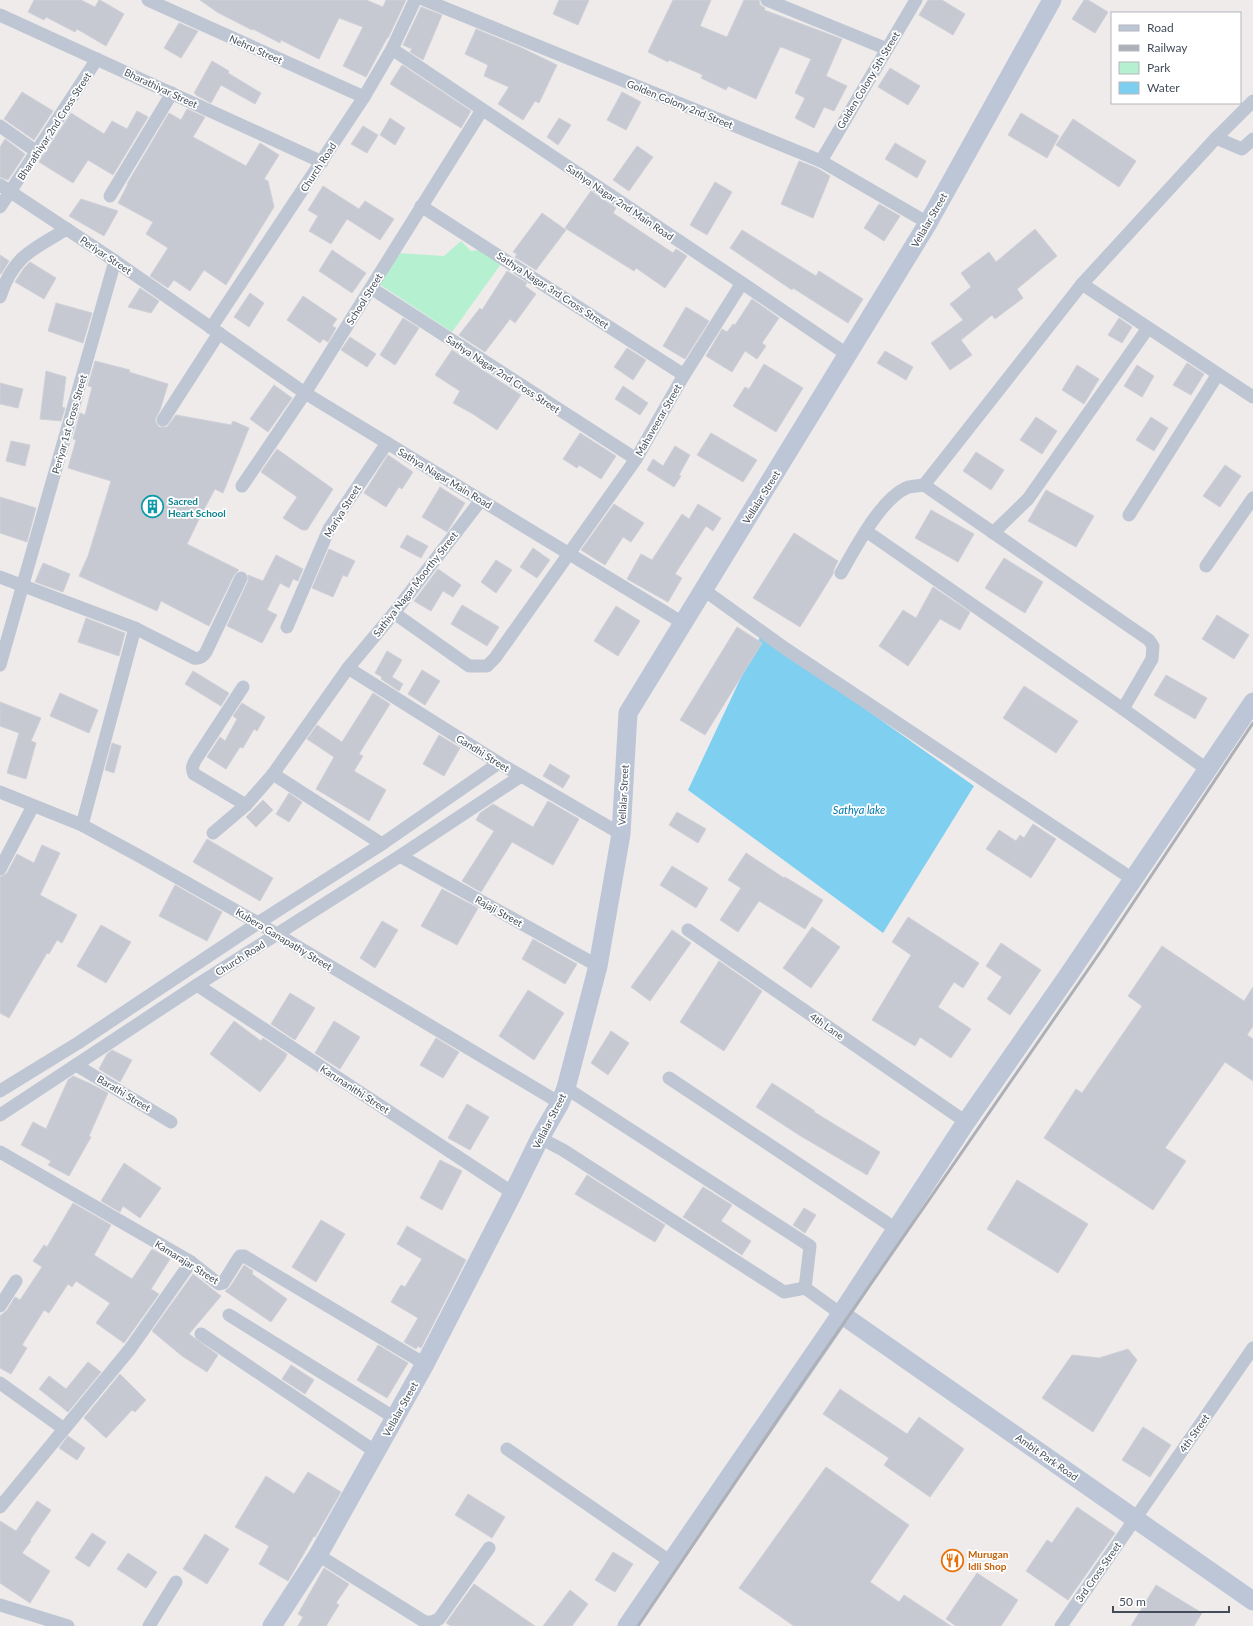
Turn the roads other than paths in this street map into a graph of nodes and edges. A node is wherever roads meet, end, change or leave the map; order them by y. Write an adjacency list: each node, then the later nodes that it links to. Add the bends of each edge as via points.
1 (148, 0): 13 (street, Nehru Street)
2 (415, 0): 10 (street, Church Road)
3 (425, 0): 20 (street, Golden Colony 2nd Street)
4 (767, 0): 7 (street)
5 (916, 0): 9 (street, Golden Colony 5th Street)
6 (1052, 0): 27 (street, Vellalar Street)
7 (786, 3): 9 (street)
8 (0, 15): 11 (street, Bharathiyar Street)
9 (888, 48): 20 (street, Golden Colony 5th Street)
10 (392, 49): 13 (street, Church Road); 15 (street, Sathya Nagar 2nd Main Road)
11 (97, 59): 12 (street, Bharathiyar Street); 19 (street, Bharathiyar 2nd Cross Street)
12 (172, 93): 21 (street, Bharathiyar Street); 24 (street)
13 (364, 97): 21 (street, Church Road)
14 (1253, 101): 17 (street)
15 (482, 110): 25 (street, School Street); 30 (street, Sathya Nagar 2nd Main Road)
16 (0, 126): 19 (street)
17 (1216, 138): 18 (street, via 1242,149); 31 (street)
18 (1253, 139)
19 (37, 152): 23 (street, Bharathiyar 2nd Cross Street)
20 (821, 161): 27 (street, Golden Colony 2nd Street)
21 (322, 162): 35 (street, Church Road)
22 (0, 184): 23 (street, Periyar Street)
23 (11, 192): 26 (street, Bharathiyar 2nd Cross Street); 28 (street, Periyar Street)
24 (110, 196)
25 (421, 206): 32 (street, School Street); 38 (street, Sathya Nagar 3rd Cross Street)
26 (0, 207)
27 (928, 224): 36 (street, Vellalar Street)
28 (67, 229): 29 (street, Periyar Street); 33 (street, via 25,254 14,266)
29 (115, 261): 35 (street, Periyar Street); 56 (street, Periyar 1st Cross Street)
30 (742, 283): 36 (street, Sathya Nagar 2nd Main Road); 38 (street, Mahaveerar Street)
31 (1082, 284): 34 (street); 44 (street)
32 (371, 288): 39 (street, School Street); 43 (street, Sathya Nagar 2nd Cross Street)
33 (0, 296)
34 (1148, 328): 37 (street); 50 (street, via 1028,499)
35 (215, 331): 39 (street, Sathya Nagar Main Road); 41 (street, Church Road)
36 (848, 355): 57 (street, Vellalar Street)
37 (1218, 374): 40 (street); 48 (street)
38 (684, 375): 43 (street, Mahaveerar Street)
39 (305, 393): 42 (street, Sathya Nagar Main Road); 45 (street, School Street)
40 (1253, 397)
41 (163, 420)
42 (387, 443): 47 (street, Sathya Nagar Main Road); 60 (street, Mariya Street, via 329,529)
43 (636, 459): 51 (street, Mahaveerar Street)
44 (924, 485): 49 (street, via 906,488 888,500); 50 (street)
45 (242, 486)
46 (1253, 498): 52 (street)
47 (481, 500): 51 (street, Sathya Nagar Main Road); 58 (street, Sathiya Nagar Moorthy Street)
48 (1129, 515)
49 (866, 532): 53 (street); 66 (street)
50 (993, 533): 66 (street, via 1149,640 1153,646 1152,659)
51 (570, 554): 58 (street, Mahaveerar Street, via 487,666 470,666); 59 (street, Sathya Nagar Main Road)
52 (1206, 566)
53 (841, 573)
54 (0, 577): 56 (street)
55 (241, 578): 61 (street, via 203,657 194,658)
56 (23, 586): 61 (street); 62 (street, Periyar 1st Cross Street)
57 (704, 590): 59 (street, Vellalar Street); 80 (street, via 786,649)
58 (394, 613): 63 (street, Sathiya Nagar Moorthy Street)
59 (683, 623): 76 (street, Vellalar Street, via 628,713)
60 (287, 627)
61 (135, 628): 74 (street)
62 (0, 665)
63 (348, 668): 67 (street, Gandhi Street); 69 (street, Sathiya Nagar Moorthy Street)
64 (242, 687): 72 (street, via 196,759 192,770 194,774)
65 (1253, 702): 68 (street)
66 (1123, 709): 68 (street)
67 (498, 763): 70 (street, Gandhi Street); 77 (street, Church Road)
68 (1208, 770): 80 (street)
69 (273, 774): 72 (street, Sathiya Nagar Moorthy Street); 77 (street)
70 (521, 776): 76 (street, Gandhi Street); 78 (street, Church Road)
71 (0, 792): 73 (street, Kubera Ganapathy Street)
72 (246, 805): 75 (street, Sathiya Nagar Moorthy Street)
73 (33, 806): 74 (street, Kubera Ganapathy Street); 79 (street)
74 (82, 825): 81 (street, Kubera Ganapathy Street)
75 (213, 834)
76 (621, 834): 84 (street, Vellalar Street)
77 (382, 844): 81 (street, Church Road)
78 (400, 856): 83 (street, Church Road); 84 (street, Rajaji Street)
79 (0, 869)
80 (1134, 880): 92 (street)
81 (258, 923): 83 (street, Kubera Ganapathy Street); 88 (street, Church Road)
82 (688, 930): 92 (street, 4th Lane)
83 (277, 935): 85 (street, Church Road); 89 (street, Kubera Ganapathy Street)
84 (598, 966): 89 (street, Vellalar Street)
85 (197, 984): 86 (street, Church Road); 95 (street, Karunanithi Street)
86 (76, 1065): 90 (street, Church Road); 91 (street, Barathi Street)
87 (669, 1078): 96 (street)
88 (0, 1092)
89 (563, 1096): 93 (street, Vellalar Street); 99 (street, Kubera Ganapathy Street, via 810,1246)
90 (0, 1115)
91 (172, 1122)
92 (966, 1122): 96 (street)
93 (540, 1138): 95 (street, Vellalar Street); 99 (street, via 563,1150 784,1292)
94 (0, 1152): 97 (street, Kamarajar Street)
95 (513, 1194): 105 (street, Vellalar Street)
96 (896, 1229): 101 (street)
97 (191, 1262): 105 (street, Kamarajar Street, via 221,1284 225,1282 240,1256 244,1256); 108 (street, via 130,1349)
98 (16, 1281): 100 (street)
99 (805, 1288): 101 (street)
100 (0, 1306)
101 (841, 1314): 112 (street, Ambit Park Road); 115 (street)
102 (229, 1315): 107 (street)
103 (201, 1334): 110 (street)
104 (1253, 1348): 112 (street, 4th Street)
105 (425, 1364): 107 (street, Vellalar Street)
106 (0, 1384): 108 (street)
107 (395, 1418): 110 (street, Vellalar Street)
108 (64, 1429): 111 (street)
109 (507, 1448): 115 (street)
110 (376, 1452): 114 (street, Vellalar Street)
111 (0, 1507)
112 (1136, 1518): 117 (street, Ambit Park Road); 123 (street, 3rd Cross Street)
113 (489, 1548): 114 (street, via 439,1619 432,1622 425,1622)
114 (318, 1555): 121 (street, Vellalar Street)
115 (671, 1562): 122 (street)
116 (176, 1582): 120 (street)
117 (1253, 1601)
118 (0, 1604): 119 (street)
119 (68, 1626)
120 (149, 1626)
121 (272, 1626)
122 (627, 1626)
123 (1061, 1626)

